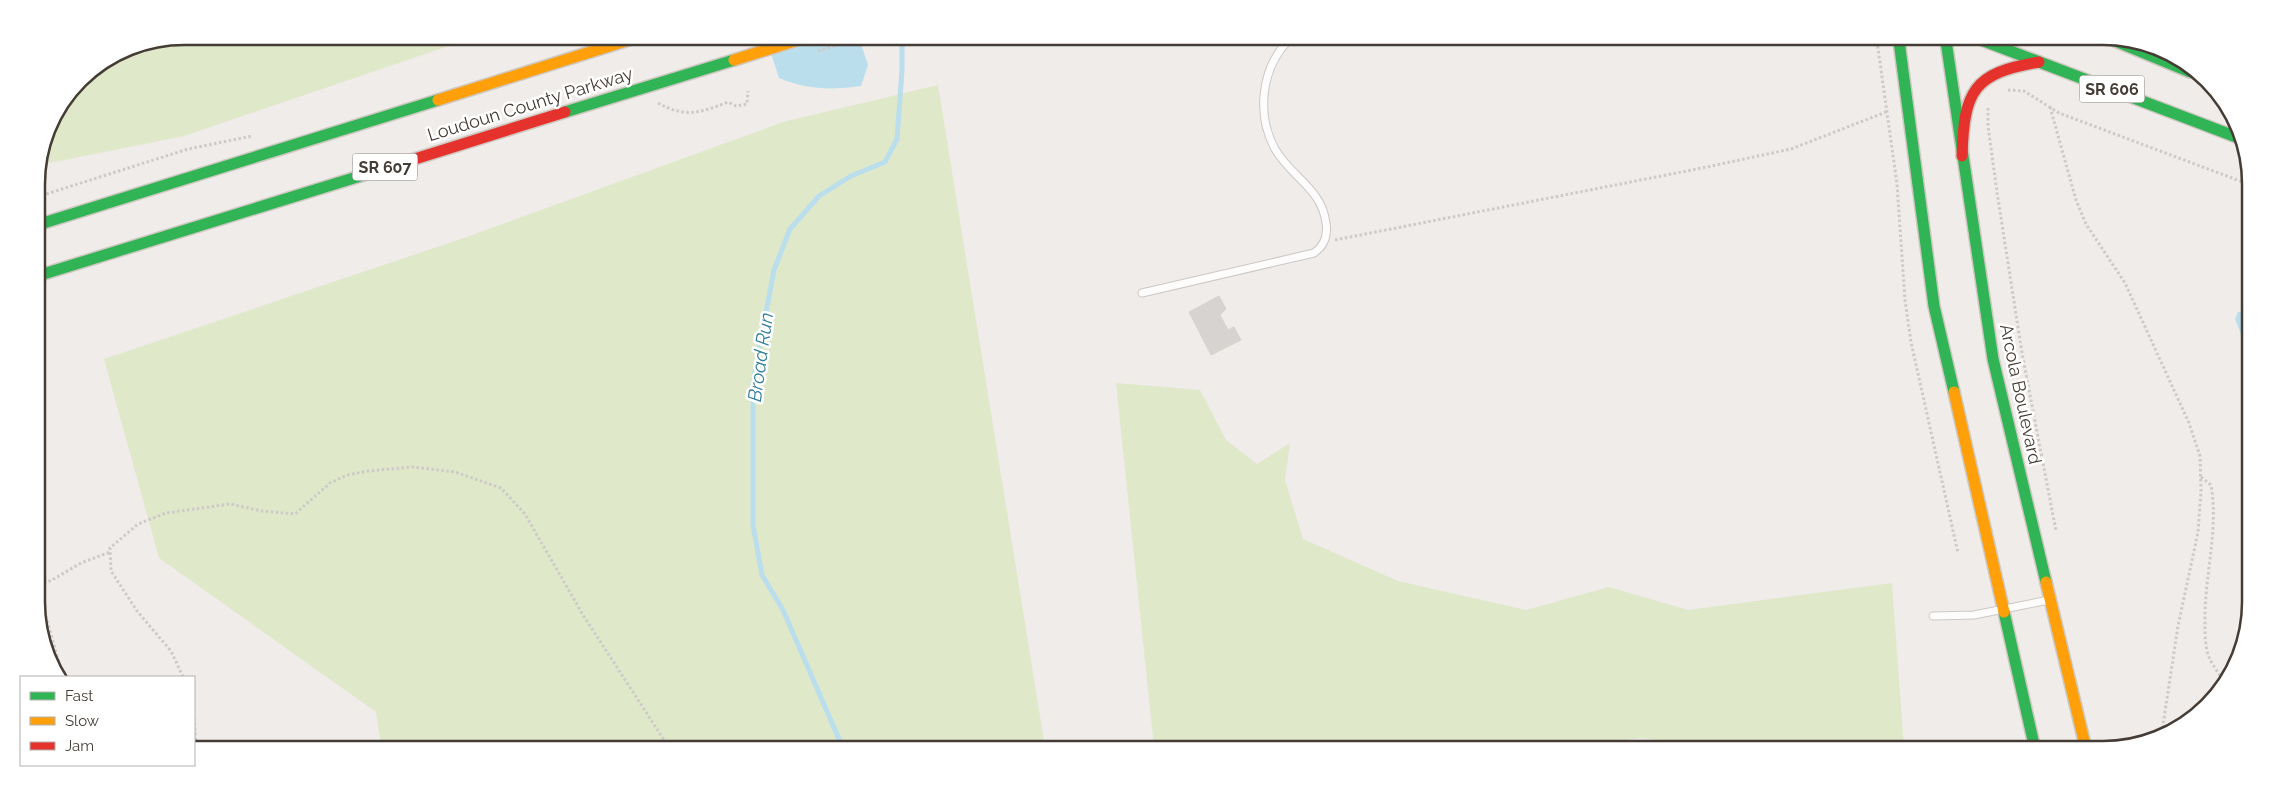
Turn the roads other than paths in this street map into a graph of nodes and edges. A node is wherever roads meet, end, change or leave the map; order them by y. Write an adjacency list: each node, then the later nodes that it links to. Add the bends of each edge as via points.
1 (615, 45): 12 (main road, Loudoun County Parkway)
2 (782, 45): 13 (main road, Loudoun County Parkway / SR 607, bridge)
3 (1285, 45): 14 (lane, via 1268,75 1264,89 1265,120 1275,149 1323,206 1327,230 1325,242 1314,253)
4 (1900, 45): 16 (main road, via 1934,306)
5 (1947, 45): 11 (main road, Arcola Boulevard)
6 (1995, 45): 8 (main road, SR 606)
7 (2134, 49): 9 (main road, SR 606)
8 (2040, 62): 10 (main road, SR 606); 11 (main road, via 2009,67 1976,86 1965,110)
9 (2175, 66)
10 (2234, 136)
11 (1962, 156): 15 (main road, Arcola Boulevard, via 1993,360)
12 (45, 222)
13 (45, 274)
14 (1142, 293)
15 (2050, 600): 16 (lane); 19 (main road, Arcola Boulevard)
16 (2002, 610): 17 (lane); 18 (main road)
17 (1933, 616)
18 (2033, 741)
19 (2084, 741)

